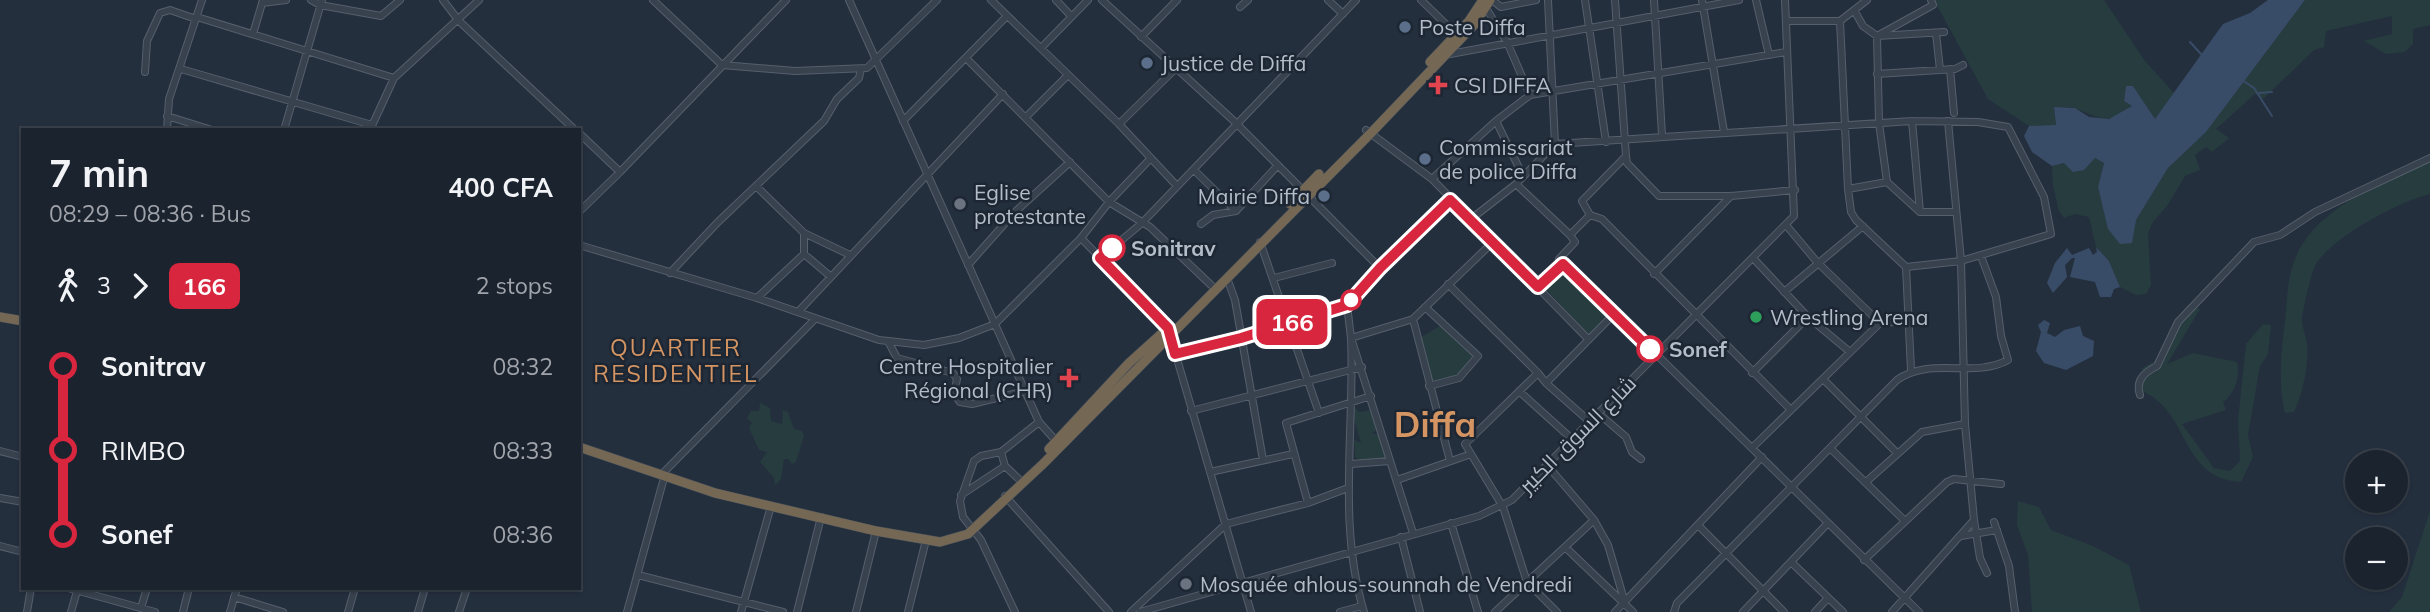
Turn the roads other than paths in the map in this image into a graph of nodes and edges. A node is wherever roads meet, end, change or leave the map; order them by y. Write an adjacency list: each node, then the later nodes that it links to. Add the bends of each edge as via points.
1 (202, 0): 40 (street)
2 (286, 0): 30 (street)
3 (311, 0): 33 (street)
4 (400, 0): 33 (street, via 381,16)
5 (443, 0): 41 (street)
6 (479, 0): 41 (street)
7 (653, 0): 62 (street)
8 (786, 0): 62 (street)
9 (849, 0): 60 (street)
10 (937, 0): 60 (street)
11 (991, 0): 38 (street)
12 (1056, 0): 37 (street)
13 (1088, 0): 37 (street)
14 (1101, 0): 52 (street)
15 (1177, 0): 52 (street)
16 (1248, 0): 34 (street)
17 (1328, 0): 36 (street)
18 (1356, 0): 36 (street)
19 (1421, 0): 49 (street)
20 (1536, 0): 31 (street, via 1501,7)
21 (1548, 0): 50 (street)
22 (1585, 0): 45 (street)
23 (1615, 0): 44 (street)
24 (1654, 0): 39 (street)
25 (1739, 0): 32 (street)
26 (1756, 0): 58 (street)
27 (1785, 0): 42 (street, شارع السوق الكبير)
28 (1867, 0): 35 (street)
29 (1930, 0): 51 (street, via 1933,5)
30 (263, 1): 48 (street)
31 (1488, 2): 49 (highway); 53 (street); 57 (highway)
32 (1703, 2): 39 (street); 61 (street)
33 (321, 3): 55 (street)
34 (1240, 7)
35 (1854, 9): 43 (street); 51 (street, via 1863,26)
36 (1343, 13): 87 (street)
37 (1070, 15): 54 (street)
38 (1007, 16): 54 (street); 59 (street)
39 (1655, 16): 44 (street); 70 (street)
40 (196, 18): 48 (street); 64 (street); 69 (street, via 170,10 160,13 147,41)
41 (459, 21): 73 (street); 95 (street)
42 (1786, 21): 43 (street); 56 (street, شارع السوق الكبير)
43 (1840, 21): 90 (street)
44 (1617, 22): 45 (street); 74 (street)
45 (1591, 28): 50 (street); 75 (street)
46 (1944, 32): 47 (street)
47 (1936, 33): 51 (street); 68 (street)
48 (253, 34): 55 (street)
49 (1457, 35): 97 (highway)
50 (1549, 36): 53 (street); 76 (street)
51 (1877, 36): 71 (street)
52 (1141, 37): 67 (street)
53 (1507, 42): 57 (street); 78 (street)
54 (1041, 48): 72 (street)
55 (307, 50): 73 (street); 79 (street)
56 (1786, 52): 58 (street); 96 (street, شارع السوق الكبير)
57 (1445, 55): 97 (highway)
58 (1769, 55): 61 (street)
59 (966, 58): 77 (street); 83 (street)
60 (878, 60): 65 (street); 83 (street)
61 (1714, 63): 70 (street); 98 (street)
62 (722, 65): 65 (street, via 795,71); 110 (street)
63 (1963, 65): 66 (street)
64 (181, 69): 79 (street); 81 (street)
65 (861, 69): 117 (street, via 859,78 837,99 824,121)
66 (1950, 69): 68 (street); 80 (street)
67 (1174, 70): 87 (street); 89 (street)
68 (1940, 70): 71 (street)
69 (145, 72)
70 (1659, 74): 74 (street); 100 (street)
71 (1877, 74): 88 (street)
72 (1068, 75): 82 (street); 89 (street)
73 (394, 78): 91 (street)
74 (1620, 80): 75 (street); 101 (street)
75 (1599, 83): 76 (street); 102 (street)
76 (1552, 91): 78 (street); 103 (street)
77 (1003, 94): 82 (street); 111 (street)
78 (1530, 94): 84 (street)
79 (292, 100): 91 (street); 94 (street)
80 (1954, 113)
81 (167, 116): 92 (street); 93 (street)
82 (1026, 117): 107 (street)
83 (902, 121): 111 (street)
84 (1496, 121): 112 (street); 113 (street)
85 (1912, 121): 86 (street); 88 (street); 126 (street)
86 (1948, 121): 127 (street); 142 (street, via 2008,127 2044,197 2051,234)
87 (1235, 122): 108 (street); 109 (street)
88 (1879, 123): 90 (street); 114 (street)
89 (1119, 124): 105 (street)
90 (1845, 126): 96 (street); 118 (street)
91 (371, 127)
92 (167, 128)
93 (206, 128)
94 (285, 128)
95 (573, 128)
96 (1791, 128): 98 (street); 119 (street, شارع السوق الكبير)
97 (1368, 131): 113 (street); 120 (highway)
98 (1724, 132): 100 (street)
99 (581, 135): 110 (street)
100 (1662, 135): 101 (street)
101 (1624, 141): 102 (street); 104 (street)
102 (1606, 142): 103 (street)
103 (1555, 144): 112 (street)
104 (1626, 156): 121 (street, via 1659,197); 128 (street, via 1582,201)
105 (1152, 158): 116 (street); 123 (street)
106 (2430, 158): 197 (street, via 2315,212 2280,235 2254,242 2178,322 2157,366 2145,372)
107 (1070, 162): 123 (street); 149 (street, via 1015,212)
108 (1278, 165): 120 (street); 125 (street)
109 (1194, 170): 116 (street); 125 (street)
110 (620, 172): 124 (street)
111 (926, 176): 141 (street); 149 (street)
112 (1523, 176): 115 (street)
113 (1433, 179): 122 (street)
114 (1887, 182): 118 (street); 126 (street)
115 (1516, 184): 129 (street); 135 (street)
116 (1177, 186): 130 (street)
117 (757, 187): 134 (street); 152 (street)
118 (1848, 189): 133 (street, via 1851,212)
119 (1795, 191): 121 (street); 132 (street, شارع السوق الكبير, via 1795,214)
120 (1306, 192): 137 (highway); 151 (street); 158 (highway)
121 (1731, 196): 153 (street)
122 (1450, 200): 129 (street); 151 (street)
123 (1109, 202): 130 (street); 136 (street)
124 (581, 210)
125 (1236, 211): 131 (street, via 1213,215)
126 (1920, 212): 127 (street)
127 (1956, 212): 145 (street)
128 (1590, 215): 135 (street); 153 (street, via 1602,219)
129 (1471, 219): 138 (street)
130 (1142, 223): 143 (street); 158 (street)
131 (1201, 224)
132 (1786, 225): 144 (street, شارع السوق الكبير); 146 (street)
133 (1863, 226): 146 (street); 150 (street)
134 (804, 233): 140 (street); 141 (street)
135 (1570, 235): 148 (street, via 1575,242 1559,259)
136 (1081, 238): 143 (street); 175 (street)
137 (1261, 242): 155 (highway); 156 (street)
138 (1492, 243): 157 (street); 159 (street)
139 (581, 246): 152 (street)
140 (804, 254): 154 (street); 161 (street)
141 (850, 255): 154 (street)
142 (1981, 256): 145 (street); 185 (street, via 1996,297 2008,360 1985,368)
143 (1100, 258): 176 (street)
144 (1753, 258): 160 (street); 166 (street, شارع السوق الكبير)
145 (1961, 261): 150 (street); 185 (street)
146 (1817, 262): 160 (street); 174 (street)
147 (1332, 263): 156 (street)
148 (1563, 264): 159 (street); 165 (street)
149 (968, 265): 175 (street)
150 (1906, 267): 172 (street)
151 (1380, 268): 162 (street)
152 (670, 273): 161 (street)
153 (1654, 274): 166 (street)
154 (830, 276): 164 (street)
155 (1227, 278): 176 (highway); 177 (street)
156 (1274, 278): 173 (street)
157 (1448, 284): 163 (street); 188 (street)
158 (1211, 285): 176 (highway)
159 (1538, 287): 179 (street)
160 (1784, 292): 168 (street)
161 (757, 298): 164 (street)
162 (1347, 305): 173 (street); 178 (street)
163 (1425, 307): 170 (street); 193 (street, via 1478,356 1459,378)
164 (798, 312): 169 (street)
165 (1613, 315): 179 (street); 183 (street)
166 (1697, 315): 183 (street, شارع السوق الكبير); 189 (street)
167 (0, 317): 171 (highway)
168 (1808, 317): 181 (street); 189 (street)
169 (815, 318): 180 (street); 228 (street)
170 (1413, 319): 178 (street); 193 (street)
171 (21, 321)
172 (1909, 321): 174 (street); 187 (street)
173 (1288, 323): 177 (street); 191 (street)
174 (1880, 323): 181 (street)
175 (995, 324): 180 (street, via 933,343); 194 (street)
176 (1169, 331): 182 (street); 209 (highway, via 1129,363)
177 (1241, 338): 182 (street); 196 (street)
178 (1351, 338): 184 (street); 186 (street)
179 (1588, 339): 192 (street)
180 (889, 343): 194 (street, via 897,358 953,373 957,379 954,394 960,402 972,404)
181 (1850, 352): 190 (street)
182 (1175, 354): 201 (street)
183 (1656, 355): 203 (street, شارع السوق الكبير); 211 (street)
184 (1362, 367): 186 (street); 198 (street)
185 (1964, 368): 187 (street); 207 (street)
186 (1352, 370): 191 (street); 199 (street)
187 (1911, 370): 204 (street)
188 (1538, 373): 192 (street); 195 (street)
189 (1752, 373): 200 (street)
190 (1823, 379): 200 (street); 204 (street)
191 (1310, 383): 196 (street); 202 (street)
192 (1546, 383): 206 (street)
193 (1429, 386): 223 (street)
194 (1026, 391): 205 (street)
195 (1519, 391): 208 (street); 217 (street, via 1465,444)
196 (1252, 395): 201 (street); 221 (street)
197 (2140, 395)
198 (1371, 396): 199 (street); 222 (street)
199 (1351, 405): 202 (street); 224 (street)
200 (1791, 410): 211 (street)
201 (1191, 411): 227 (street)
202 (1319, 413): 216 (street, via 1286,423)
203 (1598, 413): 206 (street, شارع السوق الكبير); 220 (street, via 1626,437)
204 (1858, 416): 212 (street); 215 (street)
205 (1039, 422): 209 (street); 214 (street)
206 (1590, 422): 208 (street, شارع السوق الكبير)
207 (1965, 424): 215 (street, via 1922,432); 230 (street)
208 (1572, 439): 225 (street, شارع السوق الكبير)
209 (1059, 444): 231 (highway)
210 (581, 446): 228 (highway)
211 (1752, 447): 219 (street)
212 (1831, 449): 232 (street); 234 (street)
213 (0, 452): 218 (street)
214 (1001, 452): 226 (street); 236 (street, via 974,461)
215 (1897, 453): 232 (street)
216 (1293, 454): 221 (street); 240 (street)
217 (1471, 454): 223 (street); 242 (street)
218 (21, 457)
219 (1762, 457): 234 (street); 250 (street)
220 (1641, 459)
221 (1263, 460): 227 (street)
222 (1390, 461): 224 (street); 229 (street)
223 (1450, 461): 229 (street)
224 (1351, 464): 235 (street)
225 (1547, 465): 242 (street, شارع السوق الكبير); 244 (street)
226 (1005, 466): 231 (street); 236 (street)
227 (1210, 472): 249 (street)
228 (664, 475): 241 (highway); 251 (highway, via 926,535); 266 (street)
229 (1397, 480): 253 (street)
230 (1970, 480): 233 (street); 245 (street, via 1947,482); 246 (street)
231 (1021, 481): 237 (highway)
232 (1866, 482): 245 (street)
233 (2001, 484)
234 (1790, 486): 248 (street); 262 (street)
235 (1348, 488): 240 (street); 260 (street)
236 (961, 495): 251 (street, via 963,517)
237 (1005, 497): 251 (highway); 304 (street)
238 (0, 498): 239 (street)
239 (21, 502)
240 (1308, 503): 249 (street)
241 (771, 506): 243 (highway); 283 (street)
242 (1503, 507): 247 (street, شارع السوق الكبير); 267 (street)
243 (821, 517): 252 (highway); 300 (street)
244 (1594, 520): 259 (street); 284 (street, via 1608,545)
245 (1904, 520): 263 (street)
246 (1974, 520): 254 (street); 255 (street)
247 (1451, 523): 253 (street, شارع السوق الكبير); 310 (street)
248 (1828, 523): 263 (street); 264 (street)
249 (1226, 524): 268 (street); 305 (street)
250 (1698, 525): 262 (street); 284 (street)
251 (971, 529): 257 (highway, via 954,539); 303 (street, via 981,540)
252 (876, 531): 257 (highway); 301 (street)
253 (1413, 533): 256 (street, شارع السوق الكبير)
254 (1977, 533): 255 (street); 265 (street); 322 (street, via 1996,526 2009,566)
255 (1961, 536): 281 (street)
256 (1401, 537): 260 (street, شارع السوق الكبير); 309 (street)
257 (926, 540): 302 (street)
258 (0, 547): 261 (street)
259 (1565, 547): 267 (street); 284 (street)
260 (1351, 550): 268 (street, شارع السوق الكبير); 286 (street)
261 (21, 552)
262 (1724, 553): 278 (street); 315 (street, via 1676,603)
263 (1864, 560): 281 (street)
264 (1791, 562): 278 (street); 280 (street)
265 (1987, 573)
266 (638, 575): 283 (street); 297 (street)
267 (1527, 582): 311 (street); 312 (street)
268 (1243, 584): 306 (street, شارع السوق الكبير); 307 (street)
269 (31, 590): 287 (street)
270 (74, 590): 277 (street)
271 (146, 590): 285 (street)
272 (188, 590): 291 (street)
273 (236, 590): 279 (street)
274 (354, 590): 294 (street)
275 (424, 590): 295 (street)
276 (466, 590): 296 (street)
277 (77, 591): 282 (street); 288 (street)
278 (1762, 592): 316 (street); 317 (street)
279 (234, 597): 292 (street); 293 (street)
280 (1828, 599): 318 (street); 319 (street)
281 (1906, 599): 320 (street); 321 (street)
282 (115, 603): 285 (street); 289 (street)
283 (743, 603): 298 (street); 299 (street)
284 (1625, 603): 313 (street); 314 (street)
285 (141, 608): 290 (street)
286 (1363, 609): 308 (street)
287 (27, 612)
288 (71, 612)
289 (113, 612)
290 (155, 612)
291 (183, 612)
292 (230, 612)
293 (283, 612)
294 (348, 612)
295 (418, 612)
296 (459, 612)
297 (626, 612)
298 (741, 612)
299 (783, 612)
300 (797, 612)
301 (856, 612)
302 (908, 612)
303 (1015, 612)
304 (1109, 612)
305 (1131, 612)
306 (1140, 612)
307 (1251, 612)
308 (1340, 612)
309 (1420, 612)
310 (1478, 612)
311 (1495, 612)
312 (1557, 612)
313 (1615, 612)
314 (1633, 612)
315 (1674, 612)
316 (1743, 612)
317 (1784, 612)
318 (1815, 612)
319 (1843, 612)
320 (1892, 612)
321 (1919, 612)
322 (2015, 612)

